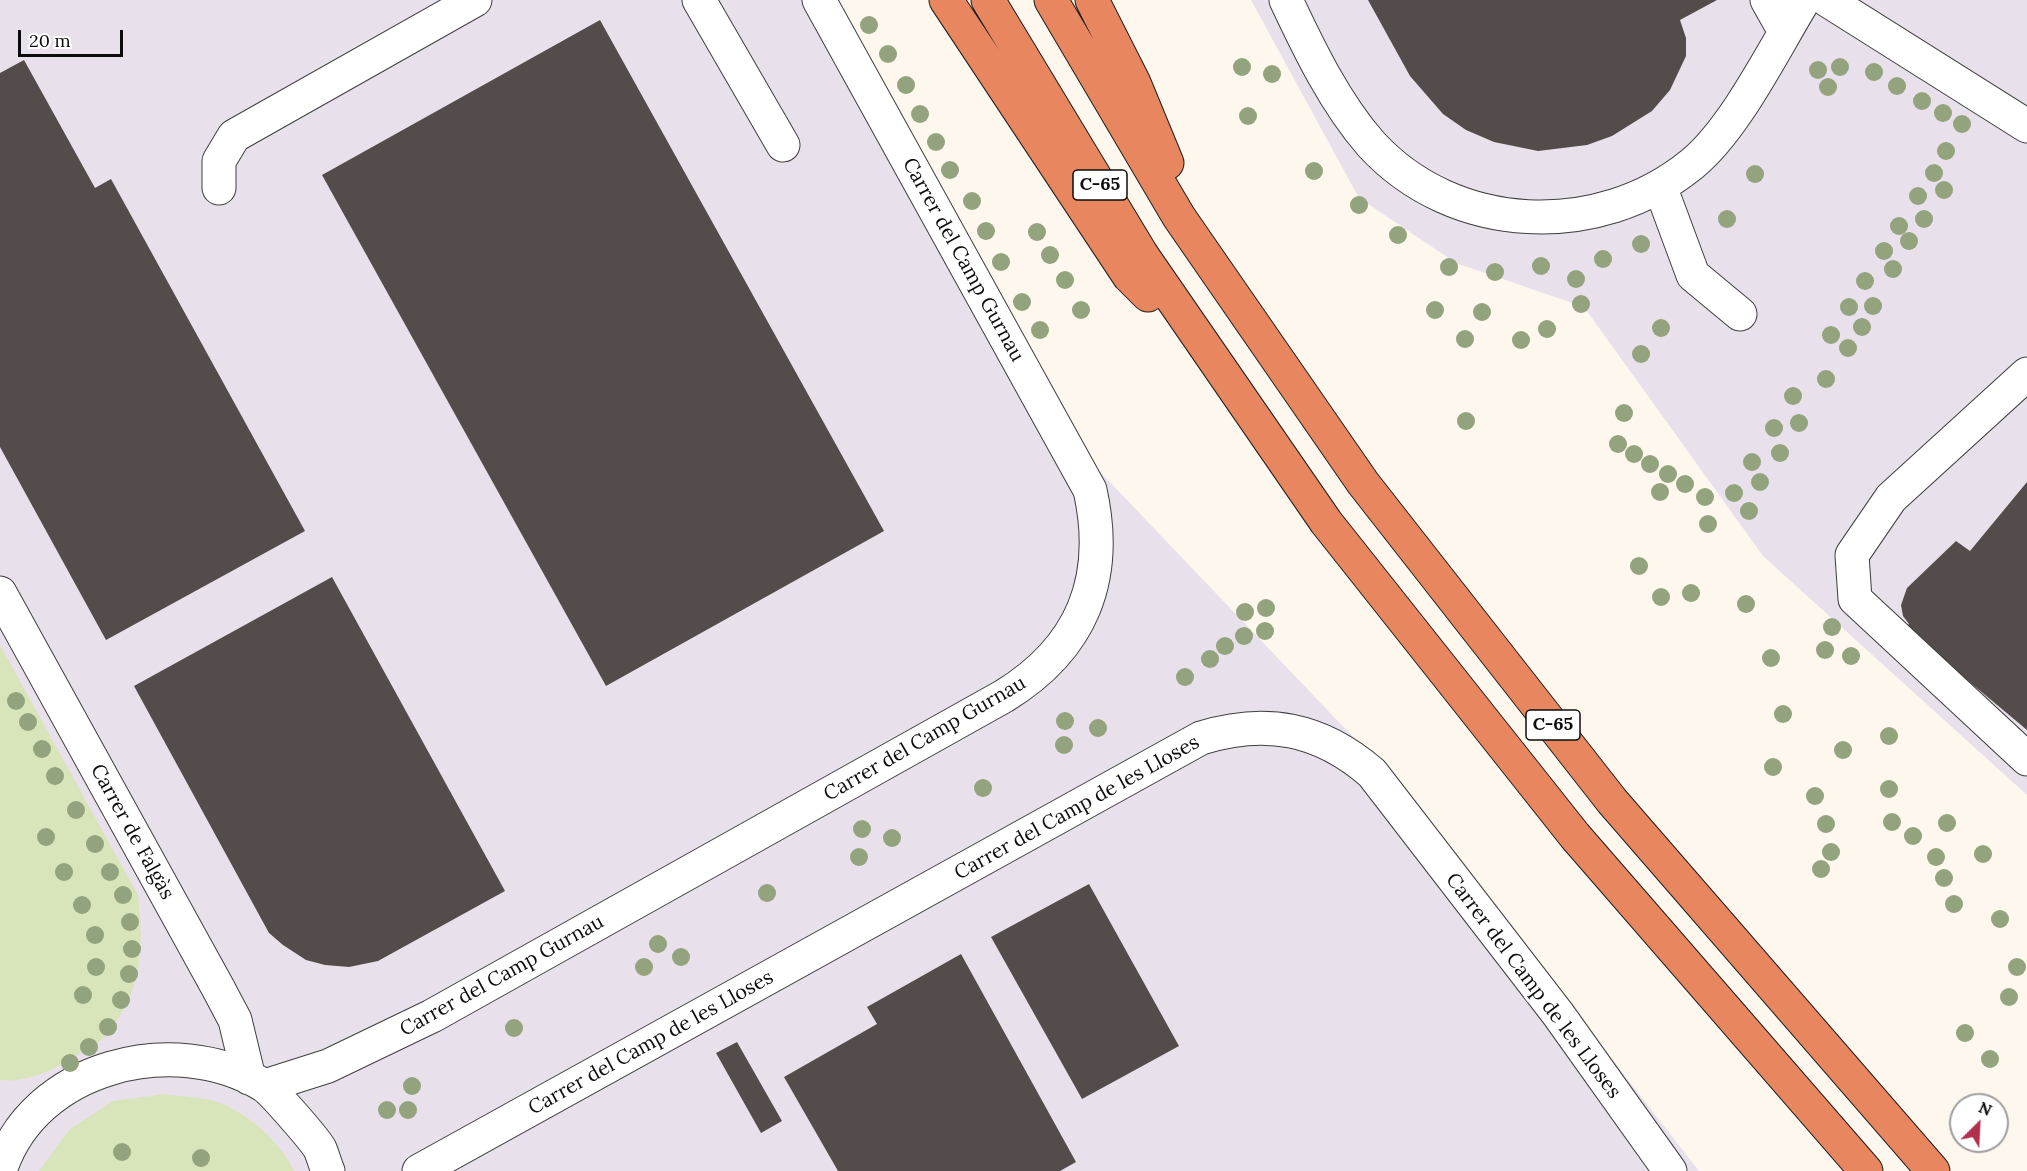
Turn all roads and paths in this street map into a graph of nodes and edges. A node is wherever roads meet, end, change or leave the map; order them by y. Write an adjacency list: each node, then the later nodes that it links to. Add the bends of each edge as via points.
1 (475, 0): 16 (street, via 234,136 219,161)
2 (699, 0): 14 (street)
3 (819, 0): 23 (street, Carrer del Camp Gurnau, via 1090,490 1098,543 1089,596 1079,621 1047,664 1004,696 432,1016 328,1066)
4 (946, 0): 19 (highway, via 1129,276)
5 (988, 0): 19 (highway, C-65, via 1142,255)
6 (1052, 0): 17 (highway, C-65, via 1179,217)
7 (1092, 0): 17 (highway, via 1134,83)
8 (1286, 0): 15 (street, via 1348,113 1372,144 1434,191 1471,207 1509,216 1548,218 1606,209)
9 (1767, 0): 12 (street)
10 (1804, 0): 12 (street)
11 (1827, 0): 13 (street)
12 (1785, 32): 15 (street, via 1721,136 1693,163)
13 (2027, 126)
14 (783, 145)
15 (1660, 186): 18 (street, via 1693,275)
16 (219, 188)
17 (1205, 254): 29 (highway, C-65, via 1363,483 1612,801)
18 (1740, 314)
19 (1218, 367): 28 (highway, C-65, via 1326,522 1575,836)
20 (2027, 374): 22 (street, via 1891,498 1852,555 1855,599)
21 (0, 593): 23 (street, Carrer de Falgàs, via 222,994)
22 (2027, 759)
23 (257, 1082): 24 (street, via 223,1067 166,1058 108,1067 60,1092 35,1115); 25 (street, via 320,1148)
24 (0, 1171)
25 (328, 1171)
26 (418, 1171): 27 (street, Carrer del Camp de les Lloses, via 1201,738 1252,727 1281,728 1309,735 1346,752 1372,773 1558,1014)
27 (1670, 1171)
28 (1866, 1171)
29 (1934, 1171)

